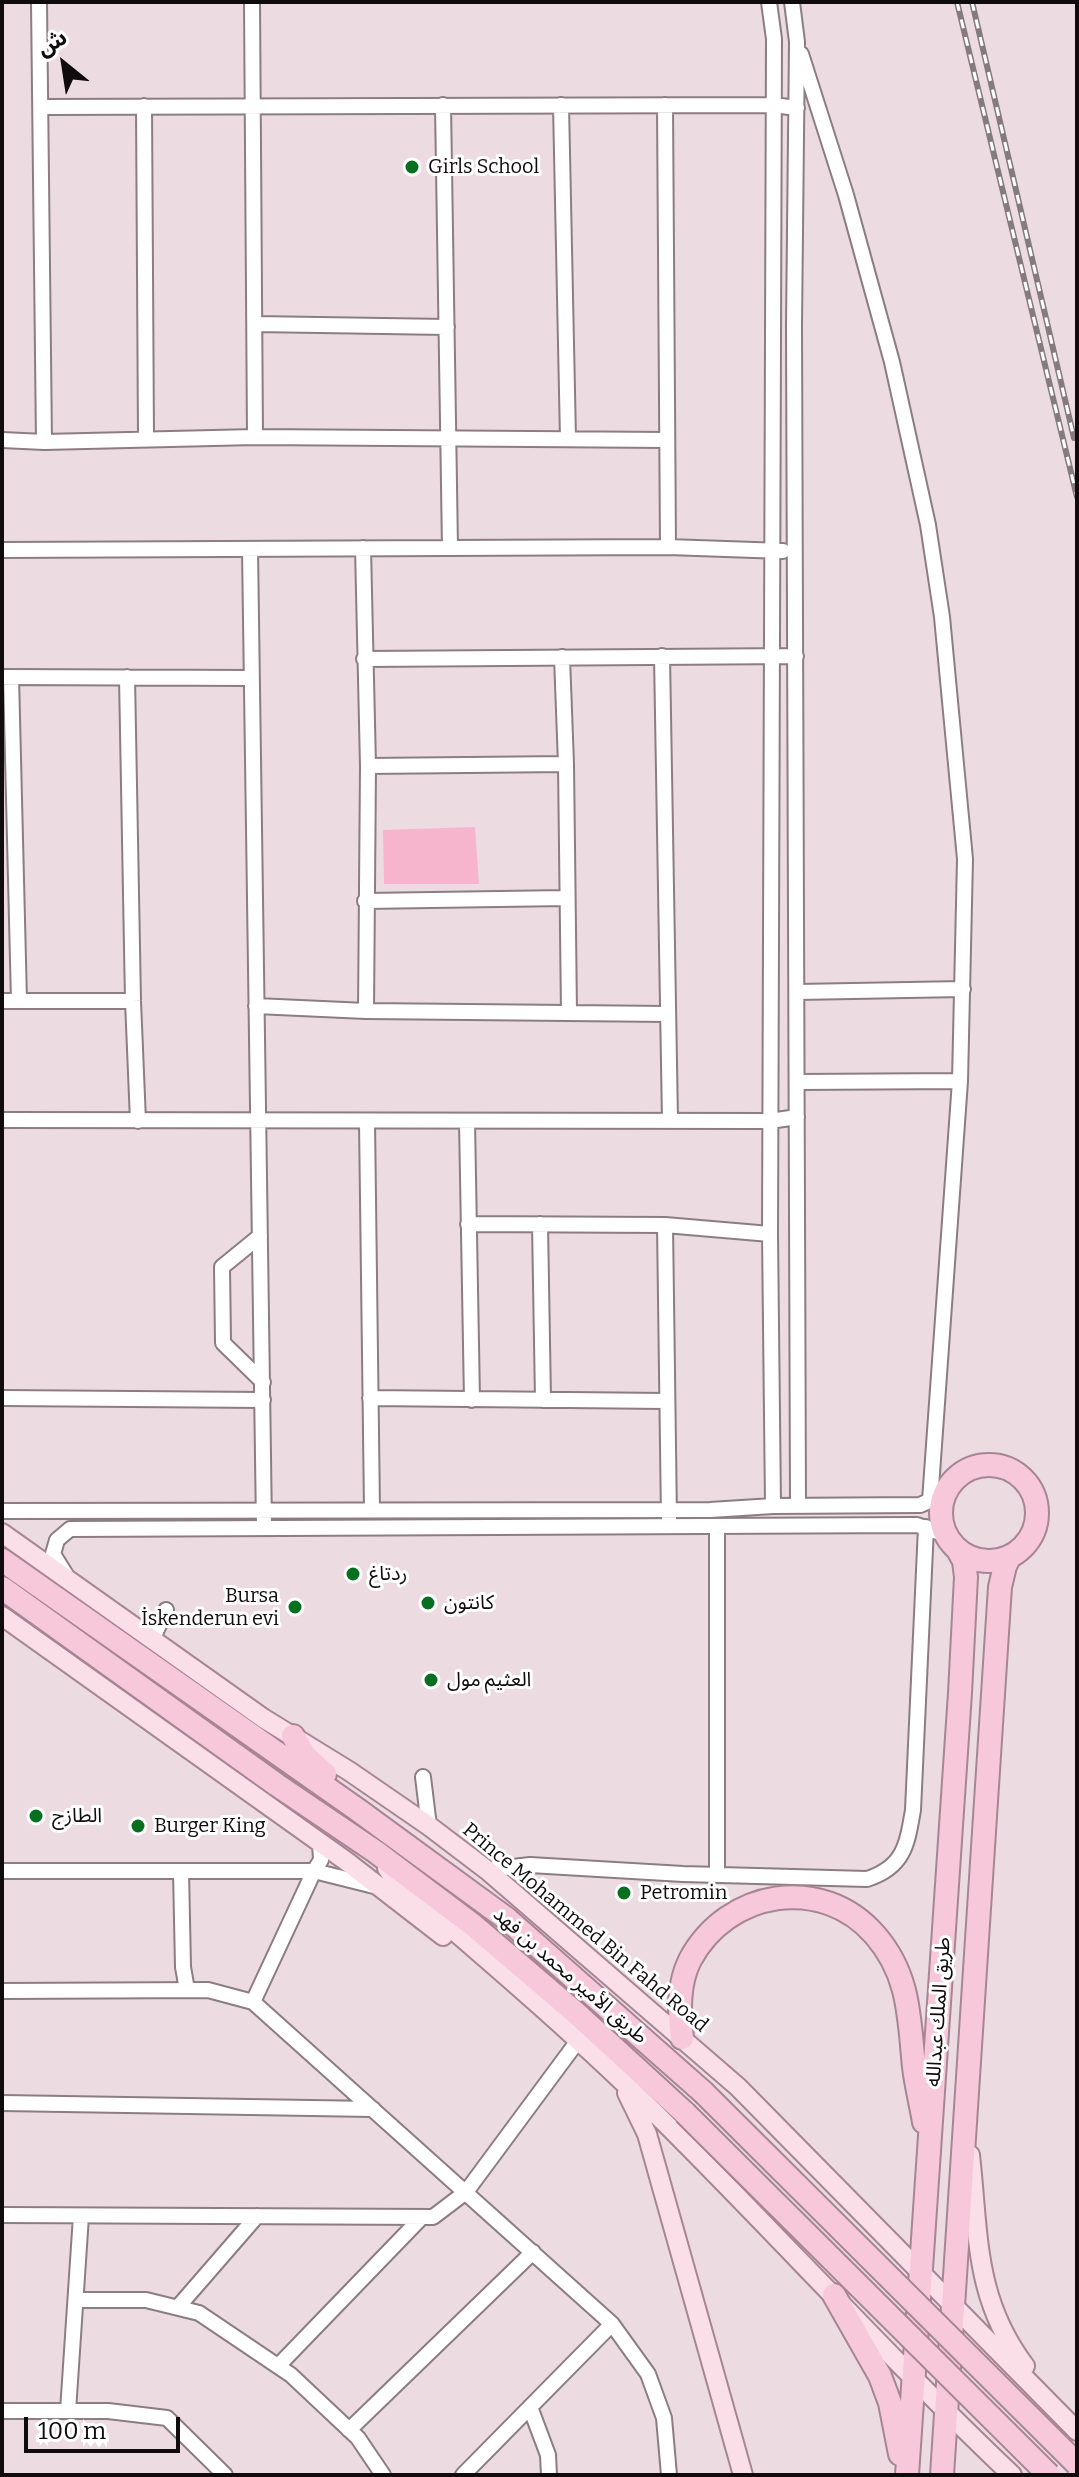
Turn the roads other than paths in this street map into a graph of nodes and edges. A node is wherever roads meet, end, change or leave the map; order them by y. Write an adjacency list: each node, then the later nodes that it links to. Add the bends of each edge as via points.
1 (39, 2): 12 (street)
2 (252, 2): 11 (street)
3 (769, 2): 9 (street)
4 (792, 2): 5 (street)
5 (797, 42): 13 (street); 44 (street, via 892,362 928,525 965,859)
6 (443, 105): 7 (street); 11 (street); 15 (street)
7 (561, 105): 8 (street); 19 (street)
8 (665, 105): 9 (street); 21 (street)
9 (773, 105): 13 (street); 28 (street)
10 (144, 106): 11 (street); 12 (street); 17 (street)
11 (254, 106): 14 (street)
12 (41, 107): 22 (street)
13 (797, 108): 29 (street)
14 (255, 324): 15 (street); 16 (street)
15 (447, 327): 18 (street)
16 (255, 437): 17 (street); 18 (street)
17 (146, 438): 22 (street)
18 (447, 439): 19 (street); 25 (street)
19 (568, 439): 21 (street)
20 (2, 440): 22 (street)
21 (667, 440): 23 (street)
22 (44, 442)
23 (668, 547): 25 (street); 28 (street)
24 (363, 548): 25 (street); 26 (street); 34 (street)
25 (450, 548)
26 (250, 549): 27 (street); 37 (street)
27 (2, 550)
28 (774, 550): 29 (street); 30 (street)
29 (795, 551): 32 (street)
30 (773, 655): 31 (street); 32 (street); 62 (street)
31 (662, 656): 33 (street); 52 (street)
32 (796, 656): 45 (street)
33 (562, 657): 34 (street); 38 (street)
34 (364, 659): 39 (street)
35 (7, 677): 36 (street); 40 (street)
36 (127, 677): 37 (street); 48 (street)
37 (252, 678): 49 (street)
38 (566, 764): 39 (street); 42 (street)
39 (368, 766): 43 (street)
40 (8, 798): 41 (street)
41 (9, 887): 47 (street)
42 (566, 898): 43 (street); 51 (street)
43 (365, 901): 50 (street)
44 (963, 989): 45 (street); 53 (street)
45 (797, 992): 54 (street)
46 (2, 1001): 47 (street)
47 (19, 1001): 48 (street)
48 (133, 1001): 57 (street)
49 (256, 1006): 50 (street); 58 (street)
50 (366, 1011): 51 (street)
51 (569, 1013): 52 (street)
52 (668, 1014): 61 (street)
53 (960, 1081): 54 (street); 75 (street)
54 (797, 1082): 55 (street)
55 (797, 1117): 62 (street); 76 (street)
56 (2, 1120): 57 (street)
57 (138, 1121): 58 (street)
58 (258, 1121): 59 (street); 67 (street)
59 (367, 1121): 60 (street); 70 (street)
60 (467, 1121): 61 (street); 63 (street)
61 (670, 1121): 62 (street)
62 (770, 1121): 66 (street)
63 (468, 1224): 64 (street); 72 (street)
64 (540, 1224): 65 (street); 73 (street)
65 (665, 1225): 66 (street); 74 (street)
66 (770, 1234): 77 (street)
67 (260, 1236): 68 (street); 68 (street, via 222,1267 223,1343)
68 (263, 1382): 71 (street)
69 (2, 1398): 71 (street)
70 (370, 1398): 72 (street); 79 (street)
71 (263, 1400): 78 (street)
72 (472, 1400): 73 (street)
73 (543, 1400): 74 (street)
74 (666, 1401): 80 (street)
75 (939, 1496): 76 (street, via 920,1505); 86 (highway); 87 (highway, via 968,1470 986,1465 1021,1477 1035,1501 1037,1519 1031,1537)
76 (798, 1505): 77 (street)
77 (773, 1506): 80 (street)
78 (265, 1510): 79 (street); 81 (street); 82 (street)
79 (372, 1510): 80 (street)
80 (669, 1510): 83 (street)
81 (2, 1511)
82 (264, 1526): 83 (street); 89 (street, via 70,1529 57,1540 53,1554)
83 (669, 1527): 84 (street)
84 (717, 1527): 86 (street, via 917,1525); 104 (street)
85 (2, 1533): 89 (main road, Prince Mohammed Bin Fahd Road)
86 (943, 1537): 87 (highway, via 965,1555 983,1561); 104 (street, via 907,1845 891,1868 867,1879); 115 (highway, طريق الملك عبدالله, via 964,1561 966,1577)
87 (1010, 1556): 114 (highway, طريق الملك عبدالله, via 1000,1587)
88 (2, 1560): 96 (highway, طريق الأمير محمد بن فهد)
89 (70, 1582): 93 (main road, Prince Mohammed Bin Fahd Road)
90 (2, 1588): 99 (highway, طريق الأمير محمد بن فهد)
91 (166, 1610): 93 (street)
92 (2, 1616): 98 (main road)
93 (152, 1640): 94 (main road, Prince Mohammed Bin Fahd Road)
94 (293, 1736): 96 (highway, via 305,1756 341,1786); 97 (main road, Prince Mohammed Bin Fahd Road)
95 (423, 1777): 97 (street)
96 (358, 1810): 137 (highway, طريق الأمير محمد بن فهد, bridge, via 507,1919 703,2092)
97 (429, 1826): 100 (main road, Prince Mohammed Bin Fahd Road)
98 (320, 1842): 103 (street, via 321,1860); 105 (main road)
99 (376, 1852): 110 (main road, via 395,1880); 147 (highway, طريق الأمير محمد بن فهد, bridge, via 485,1934 685,2113)
100 (487, 1870): 104 (street, via 530,1865); 109 (main road, Prince Mohammed Bin Fahd Road)
101 (2, 1871): 102 (street)
102 (181, 1871): 103 (street); 106 (street)
103 (314, 1871): 105 (street); 108 (street)
104 (717, 1875)
105 (380, 1888): 110 (main road)
106 (187, 1990): 107 (street); 108 (street)
107 (2, 1991)
108 (253, 2002): 113 (street)
109 (682, 2038): 115 (highway, via 679,1997 689,1962 705,1936 734,1912 758,1901 793,1895 825,1901 875,1934 897,1968 910,2011 914,2071); 122 (main road, Prince Mohammed Bin Fahd Road, via 738,2087)
110 (577, 2042): 111 (main road); 116 (street)
111 (622, 2083): 123 (main road); 143 (main road, via 647,2134)
112 (2, 2103): 113 (street)
113 (373, 2109): 116 (street)
114 (965, 2119): 125 (highway, طريق الملك عبدالله); 130 (main road, via 988,2296 1008,2343)
115 (929, 2146): 122 (highway, طريق الملك عبدالله)
116 (466, 2192): 120 (street, via 433,2217); 121 (street)
117 (2, 2215): 118 (street)
118 (81, 2216): 119 (street); 124 (street)
119 (257, 2216): 120 (street); 126 (street)
120 (422, 2217): 128 (street)
121 (533, 2252): 127 (street); 135 (street)
122 (922, 2276): 125 (main road, Prince Mohammed Bin Fahd Road); 129 (highway, طريق الملك عبدالله)
123 (834, 2295): 129 (main road); 144 (highway, via 880,2376)
124 (76, 2300): 126 (street, via 146,2300); 133 (street)
125 (953, 2306): 130 (main road, Prince Mohammed Bin Fahd Road); 134 (highway, طريق الملك عبدالله)
126 (178, 2307): 128 (street, via 199,2313)
127 (612, 2324): 131 (street); 142 (street, via 648,2374 664,2418)
128 (278, 2366): 135 (street)
129 (915, 2379): 134 (main road); 144 (highway, طريق الملك عبدالله)
130 (1048, 2402): 136 (main road, Prince Mohammed Bin Fahd Road)
131 (530, 2407): 140 (street); 141 (street, via 548,2455)
132 (2, 2411): 133 (street)
133 (68, 2411): 138 (street, via 167,2418)
134 (945, 2412): 145 (highway, طريق الملك عبدالله); 146 (main road)
135 (349, 2430): 139 (street)
136 (1077, 2431)
137 (1077, 2464)
138 (225, 2475)
139 (383, 2475)
140 (463, 2475)
141 (549, 2475)
142 (669, 2475)
143 (743, 2475)
144 (906, 2475)
145 (942, 2475)
146 (1012, 2475)
147 (1049, 2475)

